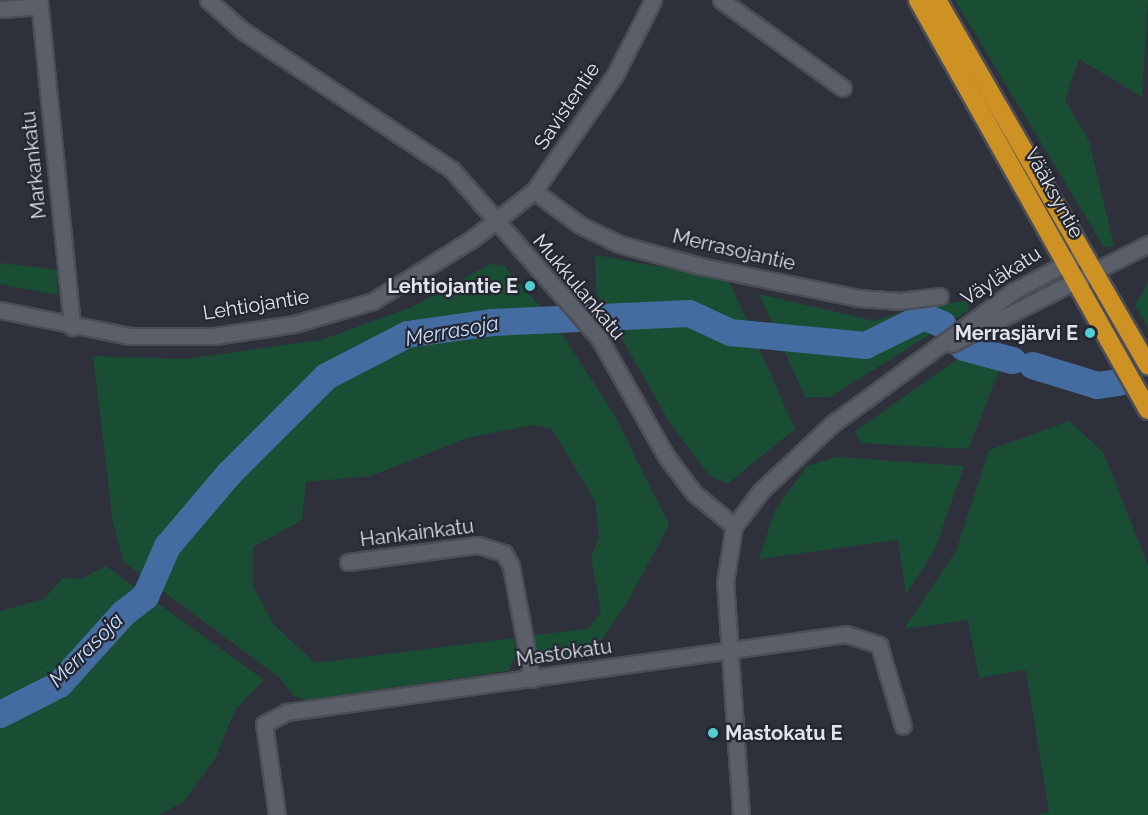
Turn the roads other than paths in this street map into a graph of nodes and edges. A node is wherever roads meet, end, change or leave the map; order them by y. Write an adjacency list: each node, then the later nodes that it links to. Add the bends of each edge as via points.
1 (208, 0): 10 (street, Mukkulankatu, via 243,31 452,170)
2 (653, 0): 9 (street, Savistentie, via 615,75)
3 (721, 0): 8 (street)
4 (918, 0): 12 (highway, Vääksyntie)
5 (937, 0): 13 (highway, Vääksyntie)
6 (39, 3): 7 (street); 17 (street, Markankatu)
7 (0, 9)
8 (843, 88)
9 (534, 191): 10 (street, Savistentie); 15 (street, Merrasojantie, via 619,244 700,266 858,298 900,301)
10 (497, 222): 17 (street, Lehtiojantie, via 374,301 294,324 214,336 130,336); 21 (street, Mukkulankatu, via 599,338 666,456 694,493)
11 (1148, 244): 13 (street)
12 (1065, 260): 13 (street, Väyläkatu, via 1084,260); 14 (highway, Vääksyntie); 19 (street, Väyläkatu)
13 (1095, 270): 14 (street, Väyläkatu); 18 (highway, Vääksyntie)
14 (1076, 280): 19 (street, Väyläkatu); 20 (highway, Vääksyntie)
15 (940, 296)
16 (0, 310): 17 (street, Lehtiojantie)
17 (72, 327)
18 (1148, 366)
19 (904, 371): 21 (street, Väyläkatu, via 805,447)
20 (1148, 410)
21 (734, 526): 23 (street, via 725,582)
22 (348, 562): 24 (street, Hankainkatu, via 478,544 504,553 512,566)
23 (728, 652): 24 (street, Mastokatu); 25 (street, Mastokatu, via 846,634 869,639 879,645); 27 (street)
24 (532, 679): 26 (street, Mastokatu, via 268,718 264,724)
25 (903, 726)
26 (277, 815)
27 (741, 815)

